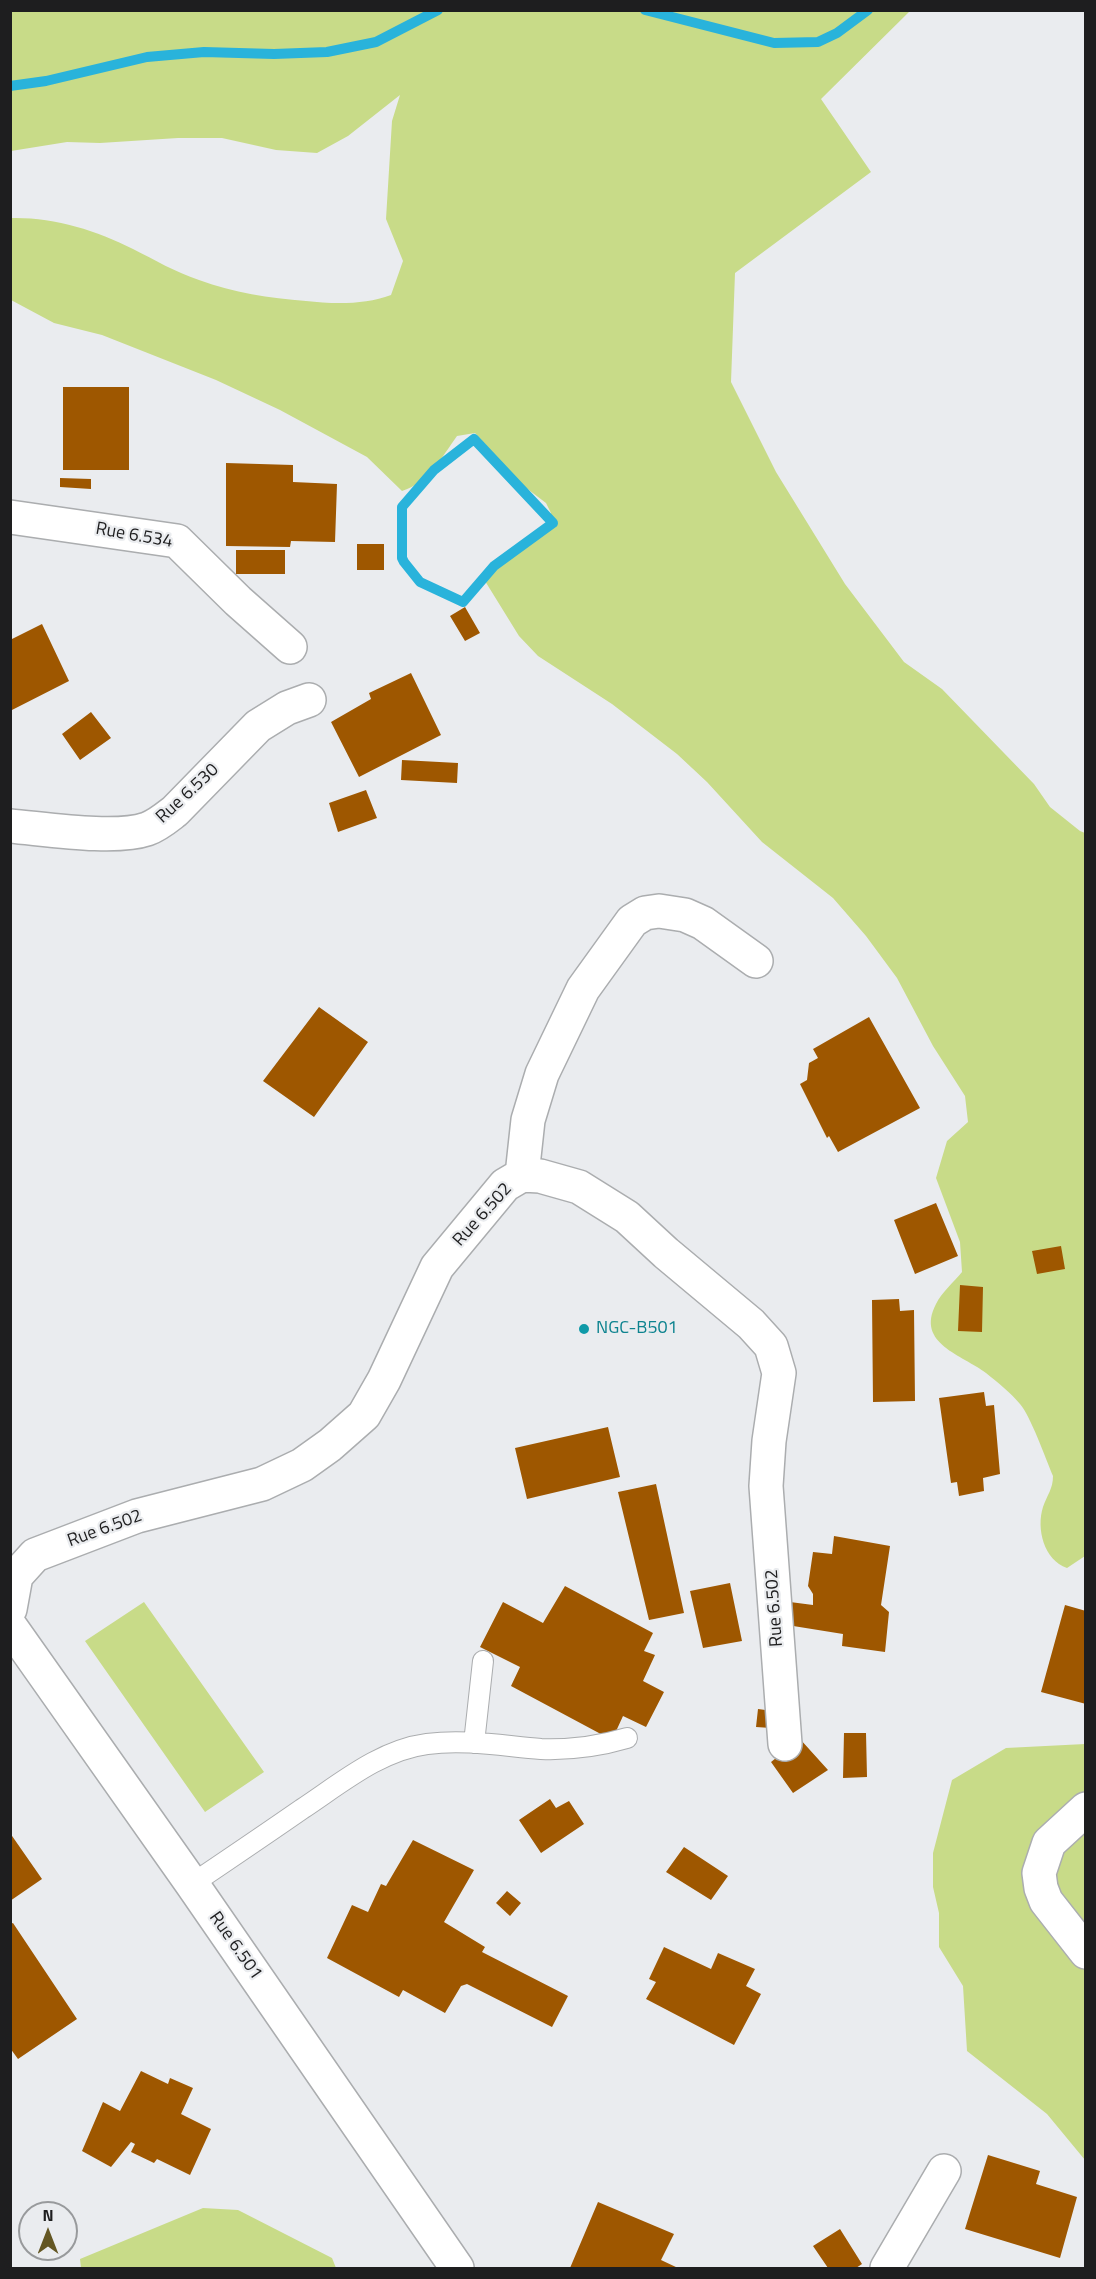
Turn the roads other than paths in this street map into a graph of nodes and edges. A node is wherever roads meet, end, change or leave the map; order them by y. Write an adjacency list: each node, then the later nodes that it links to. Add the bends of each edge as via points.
1 (10, 517): 2 (street, Rue 6.534, via 177,541)
2 (290, 647)
3 (309, 700): 4 (street, Rue 6.530, via 258,726 175,811 146,829 116,834)
4 (10, 826)
5 (756, 962): 6 (street, via 704,923 685,915 659,911 632,921 583,989 542,1074 528,1120)
6 (522, 1175): 7 (street, Rue 6.502, via 505,1185 437,1267 364,1415 330,1445 303,1464 261,1484 137,1516 35,1555 16,1576); 12 (street, Rue 6.502, via 579,1187 627,1217 751,1324 771,1346 779,1373 766,1486)
7 (10, 1609)
8 (10, 1626): 14 (street, Rue 6.501)
9 (483, 1661): 11 (lane)
10 (627, 1738): 11 (lane, via 592,1746 544,1749)
11 (474, 1743): 14 (lane, via 427,1744 381,1758)
12 (785, 1744)
13 (1086, 1809): 15 (street, via 1049,1843 1039,1873 1046,1901)
14 (192, 1884): 17 (street, Rue 6.501)
15 (1086, 1952)
16 (944, 2171): 18 (street)
17 (457, 2268)
18 (887, 2268)

